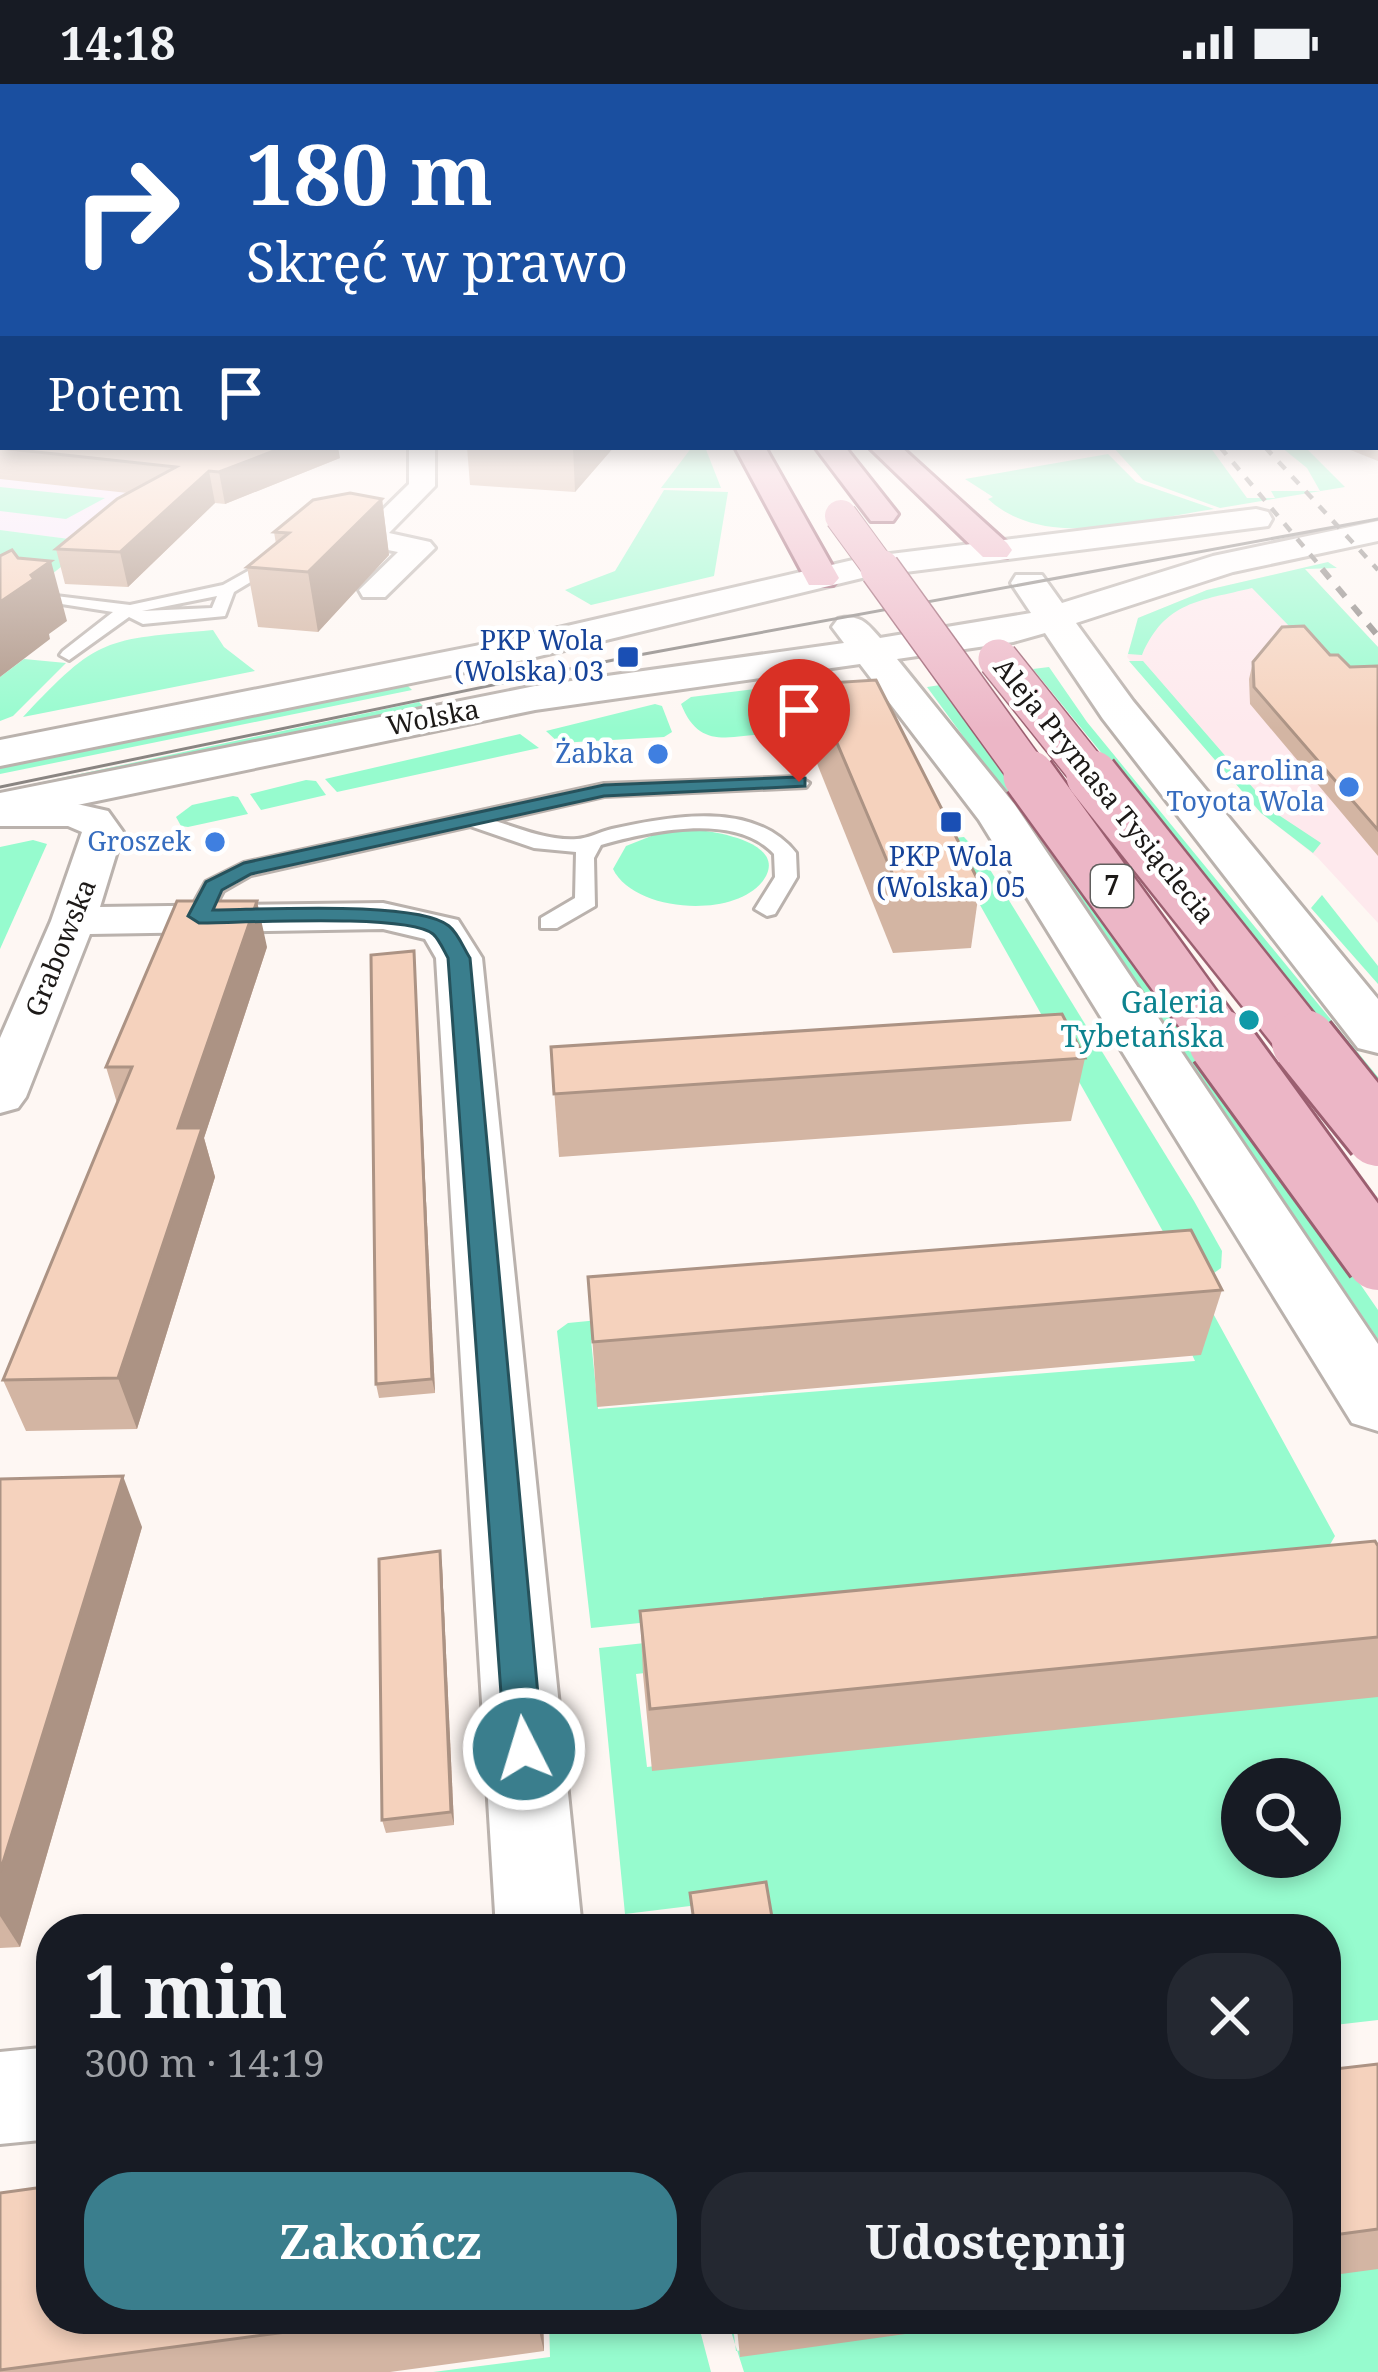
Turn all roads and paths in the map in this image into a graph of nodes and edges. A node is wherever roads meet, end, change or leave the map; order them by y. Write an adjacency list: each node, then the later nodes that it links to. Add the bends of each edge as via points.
1 (388, 516): 11 (street, via 361,539 420,548)
2 (787, 516): 10 (main road)
3 (855, 516): 30 (main road, Aleja Prymasa Tysiąclecia / 7, bridge)
4 (856, 516): 29 (main road, Aleja Prymasa Tysiąclecia / 7, bridge)
5 (958, 516): 8 (main road)
6 (1269, 516): 8 (main road)
7 (1378, 531): 14 (main road, via 1225,563)
8 (995, 550): 10 (main road, Wolska); 14 (main road, Aleja Prymasa Tysiąclecia)
9 (297, 553): 13 (lane, via 226,589)
10 (821, 578): 15 (main road); 17 (main road, Wolska, via 515,650)
11 (374, 590)
12 (31, 598): 13 (lane)
13 (127, 609): 16 (lane)
14 (1054, 619): 15 (main road, Wolska); 26 (main road, Aleja Prymasa Tysiąclecia)
15 (870, 653): 19 (main road, Wolska, via 535,698); 31 (main road, via 999,815)
16 (69, 655)
17 (0, 753)
18 (799, 782): 20 (lane, via 604,790)
19 (0, 811): 24 (street, Grabowska, via 68,814 94,820 103,832)
20 (469, 819): 21 (lane, via 534,841); 23 (lane, via 244,869 214,886)
21 (589, 848): 22 (lane, via 636,826 763,832 785,853 786,878); 25 (lane, via 587,901)
22 (767, 909)
23 (199, 916): 24 (street); 32 (street, via 403,919 442,930 459,958)
24 (73, 921): 27 (street, Grabowska)
25 (549, 923)
26 (1378, 1036)
27 (10, 1052): 28 (street, Grabowska)
28 (0, 1097)
29 (1378, 1134)
30 (1378, 1258)
31 (1378, 1403)
32 (538, 1914)
33 (36, 2094): 34 (street)
34 (0, 2098)

